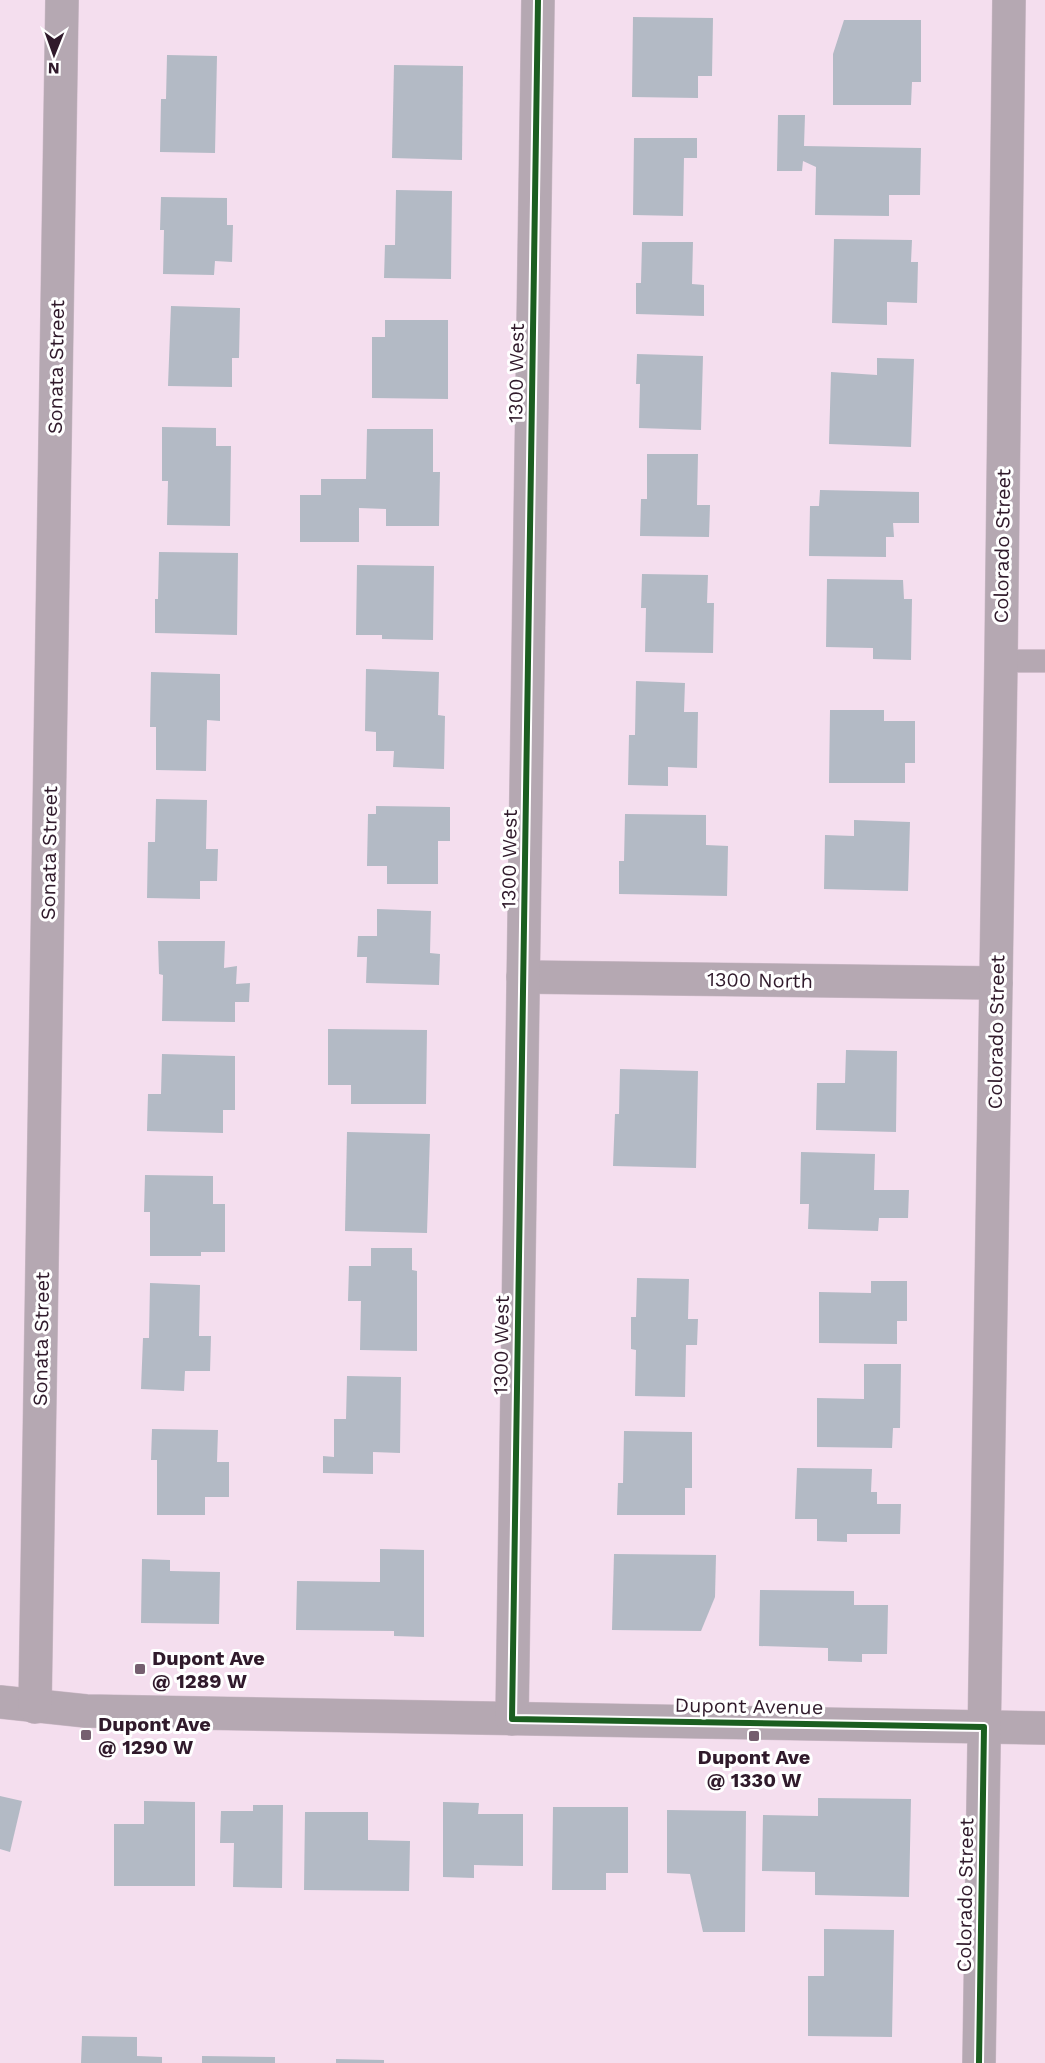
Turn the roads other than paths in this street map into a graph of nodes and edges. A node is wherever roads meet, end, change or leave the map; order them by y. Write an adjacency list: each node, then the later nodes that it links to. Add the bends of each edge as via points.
1 (62, 0): 9 (street, Sonata Street)
2 (538, 0): 6 (street, 1300 West)
3 (1009, 0): 4 (street, Colorado Street)
4 (1001, 661): 5 (lane); 7 (street, Colorado Street)
5 (1045, 661)
6 (524, 977): 7 (street, 1300 North); 10 (street, 1300 West)
7 (996, 983): 11 (street, Colorado Street)
8 (0, 1702): 9 (street, Dupont Avenue)
9 (35, 1707): 10 (street, Dupont Avenue)
10 (512, 1719): 11 (street, Dupont Avenue)
11 (984, 1727): 12 (street, Dupont Avenue); 13 (street, Colorado Street)
12 (1045, 1728)
13 (979, 2063)

